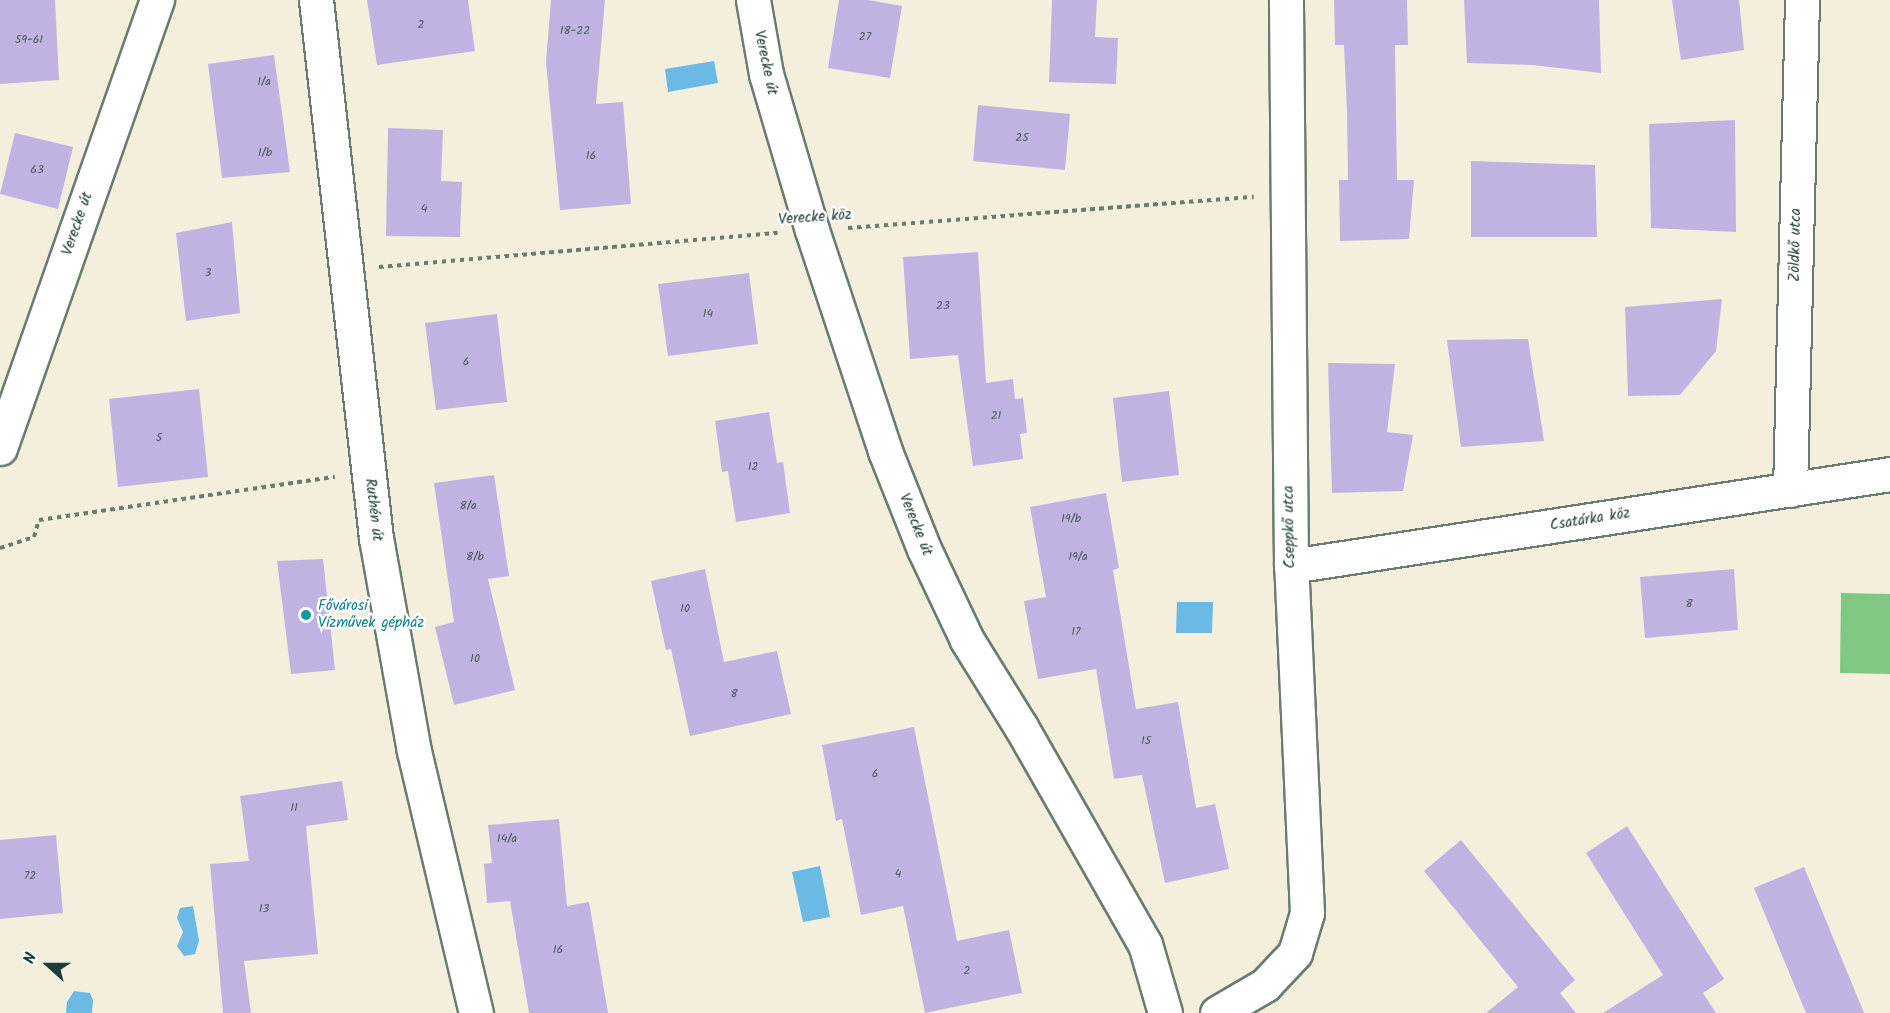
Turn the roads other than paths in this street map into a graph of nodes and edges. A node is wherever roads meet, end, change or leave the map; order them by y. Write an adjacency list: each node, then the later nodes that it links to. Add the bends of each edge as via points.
1 (157, 0): 6 (street, Verecke út)
2 (316, 0): 10 (street, Ruthén út, via 376,538 414,751)
3 (753, 0): 11 (street, Verecke út, via 766,74 812,230 885,451 924,549 967,640 1145,944)
4 (1286, 0): 9 (street, Cseppkő utca)
5 (1802, 0): 8 (street, Zöldkő utca)
6 (0, 448)
7 (1890, 474): 8 (street, Csatárka köz)
8 (1790, 490): 9 (street, Csatárka köz)
9 (1291, 566): 12 (street, Cseppkő utca, via 1307,913 1295,953 1265,985)
10 (476, 1013)
11 (1165, 1013)
12 (1217, 1013)

